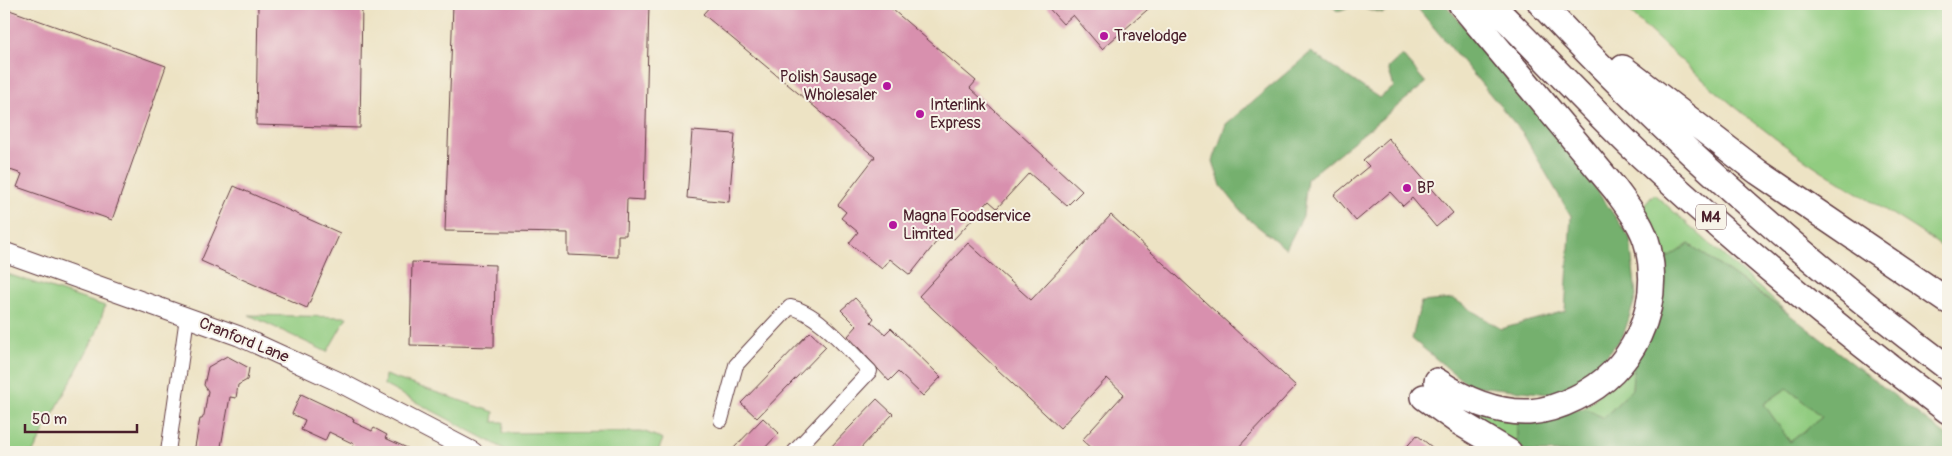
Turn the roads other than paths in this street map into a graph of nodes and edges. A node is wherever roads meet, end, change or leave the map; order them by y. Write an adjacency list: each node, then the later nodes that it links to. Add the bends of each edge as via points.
1 (1461, 4): 13 (highway, via 1615,188 1636,219 1648,246 1652,272 1651,300 1644,326 1616,370 1600,385 1553,409 1528,412 1497,409 1431,389 1459,422)
2 (1491, 4): 8 (highway, M4, via 1636,151 1754,256)
3 (1543, 5): 5 (highway, M4, via 1682,114 1815,212); 7 (highway, M4, via 1636,101 1762,217)
4 (4, 252): 6 (street, Cranford Lane)
5 (1948, 301)
6 (187, 317): 10 (street); 11 (street, Cranford Lane, via 337,380)
7 (1948, 368)
8 (1948, 411)
9 (721, 420): 12 (street, via 736,365 790,307 800,309 812,316 870,371)
10 (168, 452)
11 (473, 452)
12 (794, 452)
13 (1509, 452)

